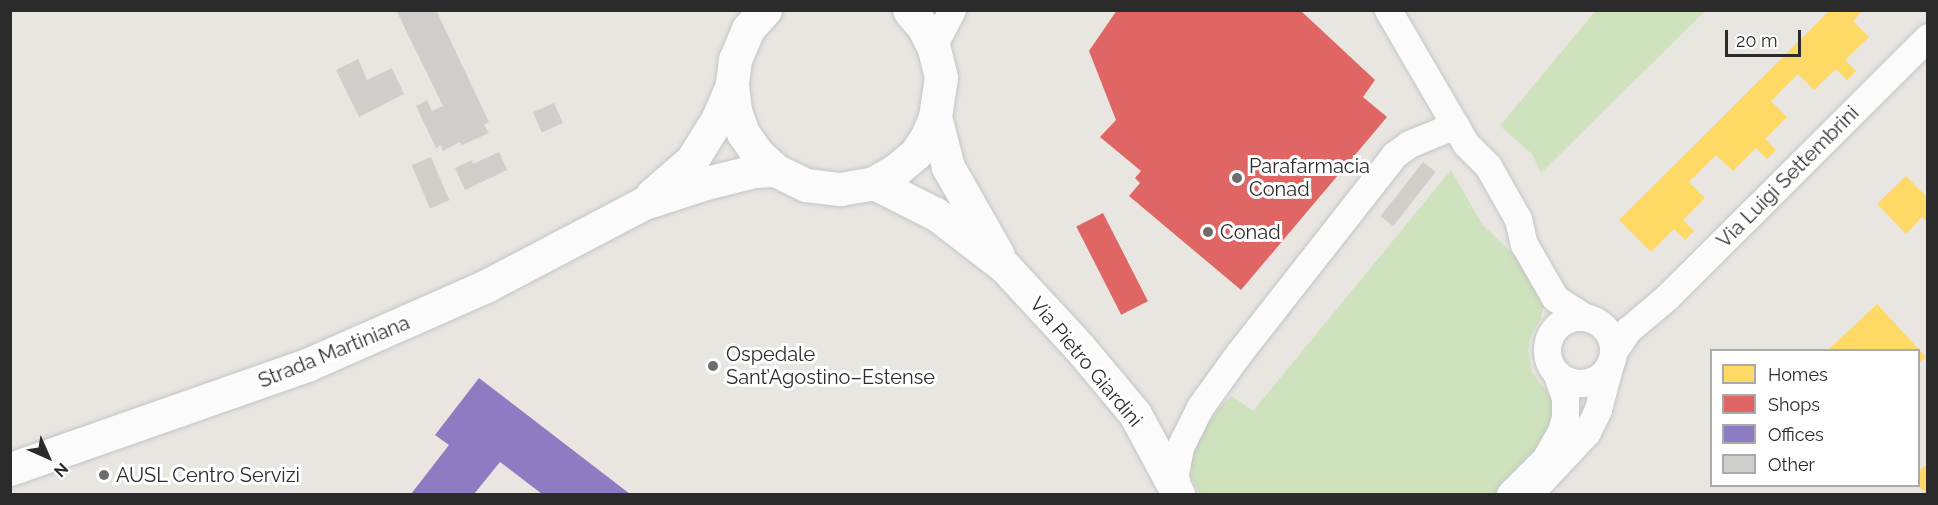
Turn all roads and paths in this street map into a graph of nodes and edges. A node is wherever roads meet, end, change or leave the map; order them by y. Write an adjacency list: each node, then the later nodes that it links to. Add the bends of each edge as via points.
1 (765, 10): 7 (main road, Via Pietro Giardini, via 748,29 735,58)
2 (909, 10): 6 (main road, Via Pietro Giardini)
3 (952, 10): 6 (street)
4 (1388, 10): 9 (street)
5 (1928, 37): 15 (street, Via Luigi Settembrini, via 1667,297)
6 (933, 46): 8 (main road, Via Pietro Giardini, via 941,77)
7 (732, 85): 10 (main road, Via Pietro Giardini, via 743,133); 12 (main road, Strada Martiniana, via 718,118 692,160)
8 (935, 117): 11 (main road, Via Pietro Giardini, via 916,153); 13 (main road, Via Pietro Giardini, via 948,167)
9 (1461, 135): 14 (street, via 1488,166 1518,219 1524,244); 21 (street, via 1409,144 1394,155 1200,407 1180,447 1175,473)
10 (775, 170): 11 (main road, Via Pietro Giardini, via 806,185 840,189); 12 (main road, Strada Martiniana, via 736,176)
11 (874, 183): 13 (main road, Via Pietro Giardini, via 936,214)
12 (644, 203): 20 (main road, Strada Martiniana, via 486,286 318,361)
13 (1005, 267): 21 (main road, Via Pietro Giardini, via 1135,414)
14 (1555, 298): 16 (street); 17 (street)
15 (1645, 314): 16 (street, Via Luigi Settembrini, via 1624,319); 18 (street, Via Luigi Settembrini, via 1628,330)
16 (1588, 318): 17 (street, via 1566,320); 18 (street, via 1608,333)
17 (1552, 331): 19 (street, via 1546,349)
18 (1612, 357): 19 (street, via 1597,378 1587,382 1566,381); 23 (street, Via Luigi Settembrini, via 1598,409 1587,432)
19 (1557, 375): 22 (street, via 1565,398 1561,431 1545,459)
20 (10, 469)
21 (1178, 495)
22 (1510, 495)
23 (1529, 495)

